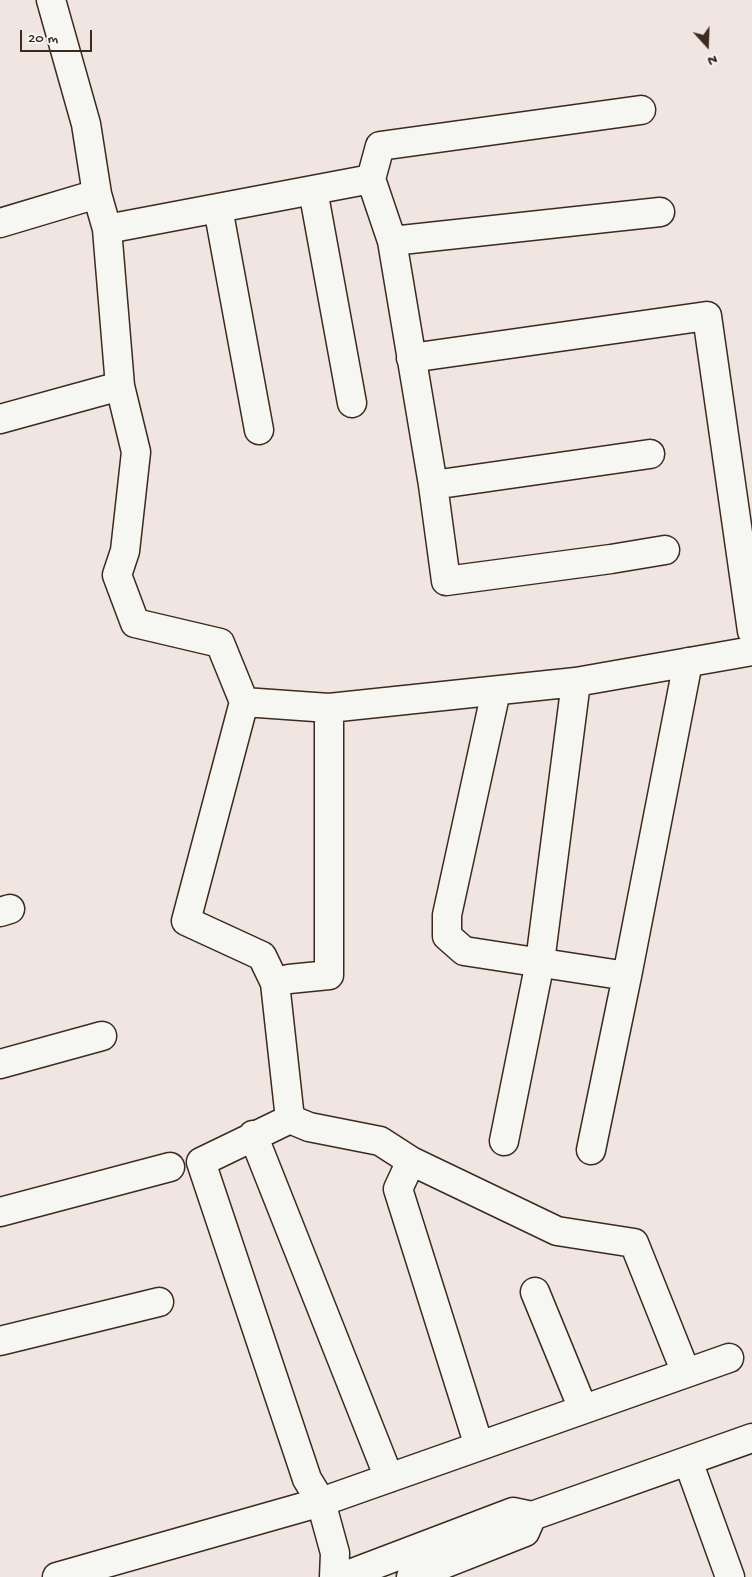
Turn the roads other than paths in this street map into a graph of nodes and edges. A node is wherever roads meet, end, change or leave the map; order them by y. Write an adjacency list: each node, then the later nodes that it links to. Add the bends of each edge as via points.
1 (51, 0): 5 (street, via 86,124)
2 (641, 110): 3 (street, via 380,146)
3 (371, 179): 4 (street); 10 (street)
4 (313, 190): 6 (street); 13 (street)
5 (97, 194): 8 (street); 9 (street)
6 (218, 208): 9 (street); 15 (street)
7 (660, 212): 10 (street)
8 (0, 223)
9 (107, 229): 12 (street)
10 (392, 241): 11 (street)
11 (411, 358): 17 (street); 19 (street, via 707,316)
12 (120, 386): 14 (street); 24 (street, via 136,452 125,551 117,575 135,623 220,643)
13 (352, 403)
14 (0, 419)
15 (259, 430)
16 (650, 454): 17 (street)
17 (433, 486): 18 (street, via 446,581)
18 (665, 550)
19 (752, 631)
20 (752, 651): 21 (street)
21 (688, 662): 22 (street); 27 (street)
22 (576, 682): 23 (street); 26 (street)
23 (496, 690): 25 (street); 26 (street, via 447,915 447,936 464,951)
24 (244, 702): 25 (street); 28 (street, via 186,921 262,956)
25 (329, 708): 28 (street, via 329,975)
26 (540, 962): 27 (street); 33 (street)
27 (627, 976): 34 (street)
28 (275, 983): 31 (street)
29 (102, 1036): 30 (street)
30 (0, 1064)
31 (290, 1119): 32 (street); 35 (street, via 308,1127 380,1141)
32 (253, 1135): 47 (street); 48 (street, via 201,1162 307,1480)
33 (504, 1141)
34 (591, 1150)
35 (411, 1161): 42 (street, via 556,1231 634,1243); 45 (street, via 398,1189)
36 (170, 1167): 37 (street)
37 (0, 1212)
38 (536, 1292): 43 (street)
39 (160, 1302): 40 (street)
40 (0, 1341)
41 (728, 1358): 42 (street)
42 (686, 1373): 43 (street)
43 (583, 1409): 45 (street)
44 (752, 1438): 46 (street)
45 (479, 1446): 47 (street)
46 (688, 1461): 49 (street); 54 (street)
47 (388, 1478): 48 (street)
48 (321, 1502): 50 (street); 51 (street, via 336,1553)
49 (532, 1516): 52 (street, via 513,1512); 53 (street, via 524,1532)
50 (57, 1577)
51 (334, 1577)
52 (342, 1577)
53 (411, 1577)
54 (730, 1577)

